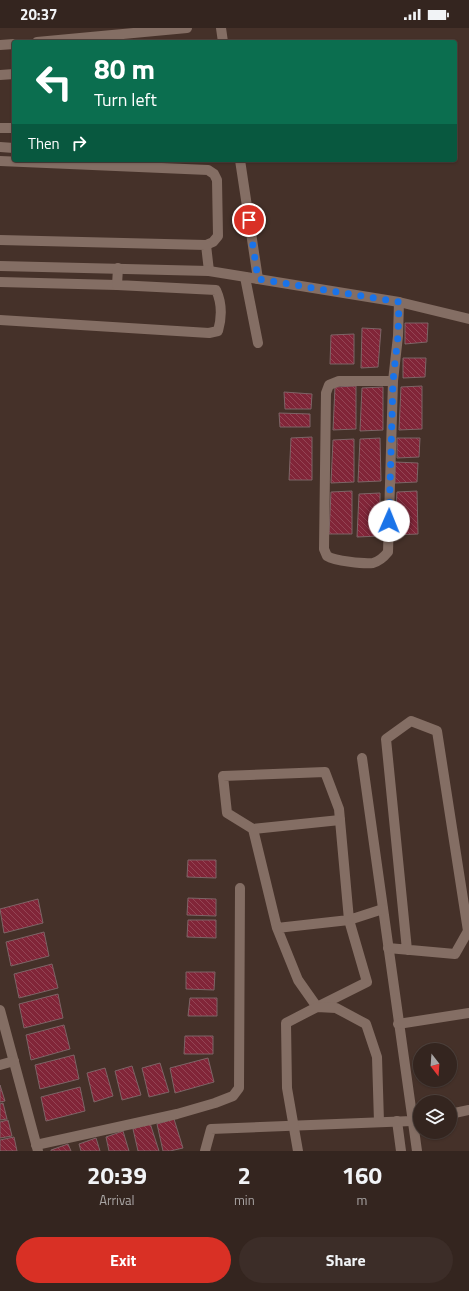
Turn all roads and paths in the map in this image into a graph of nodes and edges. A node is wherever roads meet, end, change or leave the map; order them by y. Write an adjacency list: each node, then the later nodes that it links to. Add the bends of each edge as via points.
1 (187, 28): 3 (street)
2 (221, 28): 4 (street)
3 (58, 40)
4 (223, 40)
5 (12, 44): 6 (street)
6 (0, 46)
7 (12, 74): 8 (street)
8 (0, 75)
9 (0, 128): 10 (street)
10 (12, 128)
11 (0, 147): 12 (street)
12 (12, 148)
13 (0, 161): 14 (street)
14 (12, 162)
15 (23, 162): 18 (street, via 208,170 217,180 218,236)
16 (240, 162): 23 (street)
17 (0, 240): 18 (street)
18 (206, 245): 21 (street)
19 (0, 266): 20 (street)
20 (118, 268): 21 (street); 25 (street)
21 (209, 271): 22 (street)
22 (245, 277): 23 (street); 29 (street)
23 (258, 279): 26 (street)
24 (0, 282): 25 (street)
25 (116, 285): 28 (street, via 216,290 221,320 218,330 209,333)
26 (399, 302): 27 (street); 30 (street)
27 (469, 319)
28 (0, 320)
29 (258, 343)
30 (393, 381): 30 (street, via 388,552 373,563 334,560 327,556 324,550 326,393 329,385 339,381)
31 (362, 758): 35 (street)
32 (340, 820): 33 (street); 33 (street, via 339,809 325,772 223,776 227,813); 36 (street)
33 (253, 829): 37 (street)
34 (240, 888): 54 (street, via 239,1088 233,1096 177,1114)
35 (382, 909): 36 (street); 38 (street)
36 (349, 920): 37 (street); 40 (street, via 367,982)
37 (277, 928): 40 (street, via 298,980)
38 (388, 948): 39 (street); 43 (street)
39 (407, 950): 39 (street, via 455,954 468,931 437,731 411,721 386,739)
40 (317, 1007): 51 (street, via 336,1008 366,1024 377,1057); 52 (street, via 286,1023 288,1088)
41 (0, 1010): 44 (street)
42 (468, 1016): 43 (street)
43 (398, 1024): 46 (street)
44 (14, 1061): 45 (street); 54 (street)
45 (0, 1064)
46 (413, 1104)
47 (469, 1110): 48 (street)
48 (457, 1113)
49 (413, 1120): 50 (street)
50 (397, 1121): 51 (street); 57 (street)
51 (379, 1122): 52 (street)
52 (294, 1125): 55 (street, via 211,1129); 56 (street)
53 (417, 1139): 58 (street)
54 (37, 1148)
55 (204, 1151)
56 (298, 1151)
57 (401, 1151)
58 (417, 1151)

